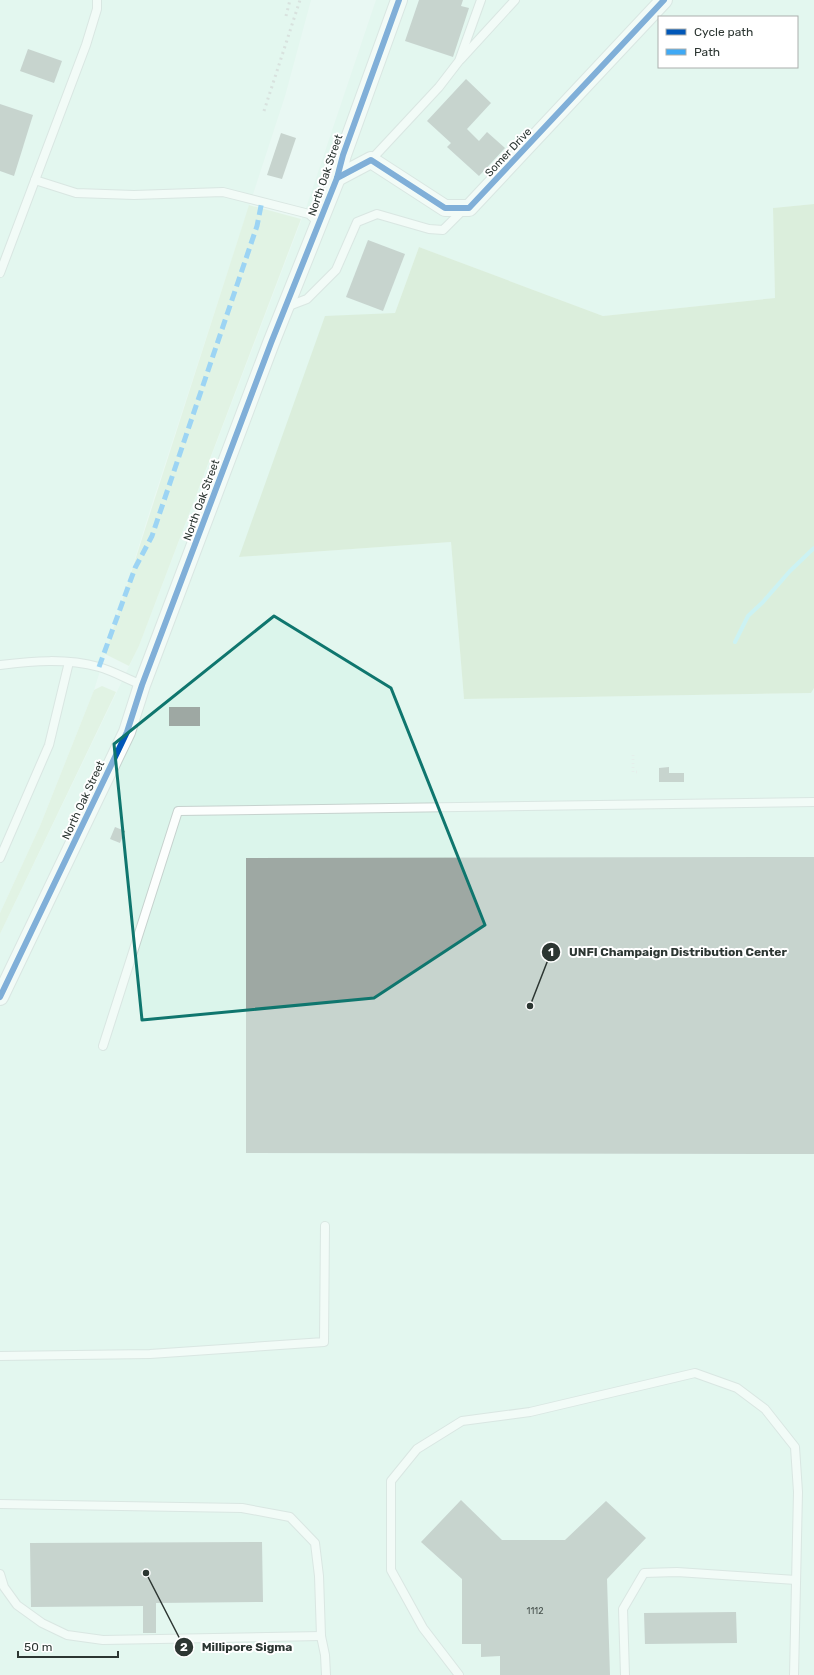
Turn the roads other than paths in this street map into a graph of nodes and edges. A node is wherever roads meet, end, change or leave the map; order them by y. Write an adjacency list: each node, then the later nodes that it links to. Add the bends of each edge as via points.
1 (97, 0): 9 (lane, via 86,45)
2 (399, 0): 8 (street, North Oak Street)
3 (481, 0): 6 (lane)
4 (515, 0): 6 (lane)
5 (664, 0): 10 (street, Somer Drive, via 469,208)
6 (459, 61): 7 (lane, via 439,87)
7 (371, 160): 8 (street); 10 (street, via 445,208)
8 (337, 178): 11 (street, North Oak Street)
9 (35, 180): 11 (lane, via 76,193 134,195 223,192 310,214); 12 (lane)
10 (465, 208): 13 (lane, via 443,230 429,229 377,214 357,222 336,270 307,299)
11 (319, 224): 13 (street, North Oak Street)
12 (0, 273)
13 (285, 307): 16 (street, North Oak Street)
14 (69, 662): 15 (lane, via 37,661); 16 (lane, via 99,667); 18 (lane, via 49,744)
15 (0, 665)
16 (142, 685): 19 (street, North Oak Street, via 127,732)
17 (814, 802): 20 (lane, via 178,811)
18 (0, 858)
19 (0, 998)
20 (103, 1046)
21 (325, 1226): 22 (lane, via 324,1342 150,1354)
22 (0, 1356)
23 (0, 1504): 26 (lane, via 242,1508 290,1518 315,1543)
24 (0, 1574): 26 (lane, via 4,1587 17,1605 42,1623 67,1635 103,1640)
25 (796, 1580): 28 (lane, via 798,1492 795,1447 765,1409 737,1388 695,1373 530,1412 462,1421 417,1449 391,1481 391,1570 423,1628); 29 (lane, via 677,1572 644,1574 623,1609); 30 (lane)
26 (321, 1636): 27 (lane)
27 (326, 1675)
28 (459, 1675)
29 (626, 1675)
30 (794, 1675)

